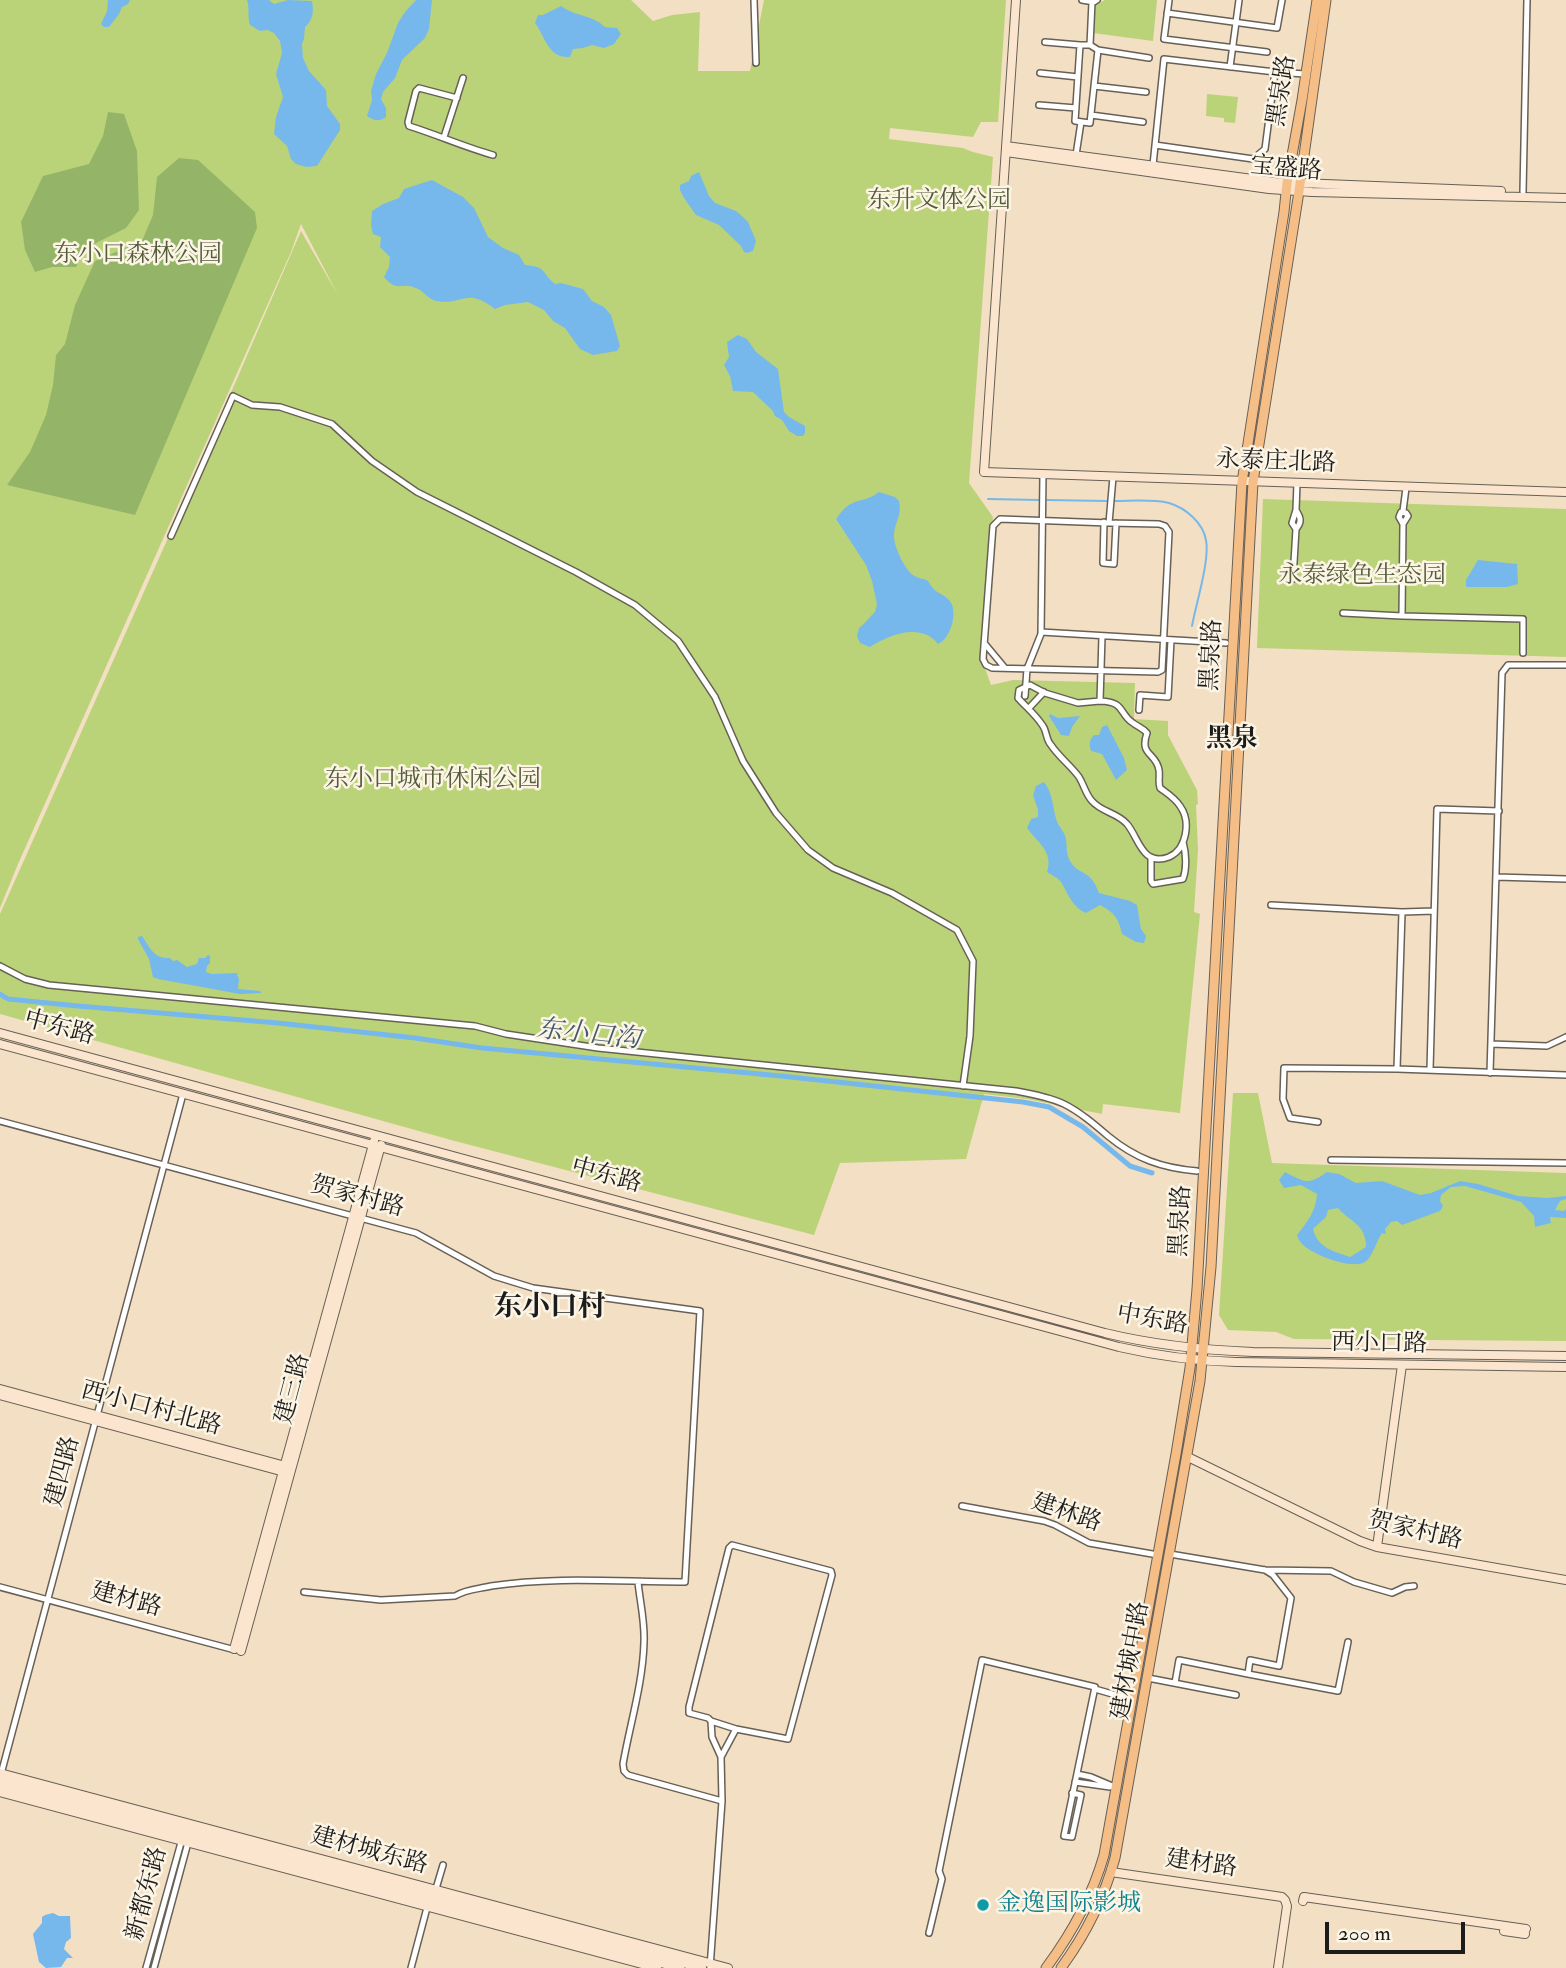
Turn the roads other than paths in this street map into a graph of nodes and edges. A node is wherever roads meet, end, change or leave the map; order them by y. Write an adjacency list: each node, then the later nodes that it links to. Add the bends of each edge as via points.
1 (754, 0): 20 (street)
2 (1016, 0): 37 (street)
3 (1082, 0): 10 (street)
4 (1169, 0): 11 (street)
5 (1239, 0): 12 (street)
6 (1282, 0): 12 (street, via 1277,28)
7 (1317, 0): 24 (main road, 黑泉路)
8 (1326, 0): 42 (main road, 黑泉路)
9 (1527, 0): 43 (street)
10 (1091, 1): 15 (street)
11 (1167, 13): 12 (street); 16 (street, via 1164,39)
12 (1236, 23): 16 (street)
13 (1045, 42): 14 (street)
14 (1080, 45): 15 (street); 25 (street)
15 (1090, 45): 17 (street)
16 (1234, 48): 18 (street); 21 (street)
17 (1098, 50): 19 (street); 27 (street)
18 (1267, 52)
19 (1149, 58)
20 (756, 63)
21 (1230, 67): 22 (street); 36 (street, via 1164,59)
22 (1275, 72): 24 (street); 36 (street, via 1265,149 1253,159)
23 (1040, 73): 25 (street)
24 (1305, 74): 41 (main road, 黑泉路)
25 (1078, 77): 31 (street)
26 (463, 78): 29 (street)
27 (1094, 86): 28 (street); 32 (street)
28 (1146, 92)
29 (457, 98): 35 (street); 35 (street, via 416,91 409,126)
30 (1039, 105): 31 (street)
31 (1076, 108): 33 (street, via 1075,121)
32 (1091, 115): 33 (street, via 1090,123); 34 (street)
33 (1081, 122): 39 (street)
34 (1143, 122)
35 (444, 137): 38 (street)
36 (1155, 145): 40 (street)
37 (1006, 149): 39 (street, 宝盛路); 41 (street, 宝盛路, via 1222,183); 46 (street, 永泰庄北路, via 984,472)
38 (493, 155)
39 (1076, 155): 40 (street, 宝盛路)
40 (1153, 165): 41 (street, 宝盛路)
41 (1286, 186): 42 (street, 宝盛路); 48 (main road, 黑泉路)
42 (1300, 187): 43 (street, 宝盛路); 45 (street, 宝盛路); 49 (main road, 黑泉路)
43 (1523, 192): 44 (street, 宝盛路)
44 (1566, 193)
45 (1566, 198)
46 (1043, 474): 47 (street, 永泰庄北路); 53 (street)
47 (1112, 477): 48 (street, 永泰庄北路); 54 (street)
48 (1242, 482): 49 (street, 永泰庄北路); 102 (main road, 黑泉路)
49 (1253, 482): 50 (street, 永泰庄北路); 105 (main road, 黑泉路)
50 (1297, 483): 51 (street, 永泰庄北路); 56 (street)
51 (1406, 488): 52 (street, 永泰庄北路); 58 (street, via 1399,517 1403,524)
52 (1566, 492)
53 (1042, 520): 54 (street); 59 (street); 64 (street, via 1000,519 993,526)
54 (1110, 523): 54 (street, via 1103,563 1114,564); 61 (street, via 1159,524 1168,529)
55 (171, 536): 93 (street, via 233,396 332,424 372,461 417,492 635,605 678,641 715,697 743,761 776,813 807,850 833,868 892,893 957,930 973,961)
56 (1293, 579)
57 (1343, 613): 58 (street)
58 (1402, 616): 65 (street, via 1523,619)
59 (1041, 632): 60 (street); 68 (street)
60 (1102, 636): 61 (street); 69 (street)
61 (1164, 639): 62 (street); 69 (street, via 1162,670)
62 (1171, 640): 63 (street); 75 (street, via 1168,697 1140,695)
63 (1226, 642)
64 (985, 644): 67 (street); 67 (street, via 986,665)
65 (1523, 653)
66 (1566, 665): 76 (street, via 1508,666 1502,673)
67 (1006, 668): 68 (street)
68 (1027, 669): 69 (street); 70 (street)
69 (1101, 671): 73 (street)
70 (1026, 685): 71 (street); 72 (street); 74 (street, via 1017,695)
71 (1044, 692): 73 (street, via 1078,703); 74 (street)
72 (1026, 696)
73 (1100, 701): 77 (street, via 1116,705 1132,723 1146,730 1144,743 1158,766 1160,788 1182,808)
74 (1029, 708): 78 (street, via 1045,729 1048,743 1078,776 1091,801 1127,824 1140,849)
75 (1139, 710)
76 (1499, 811): 79 (street); 82 (street, via 1437,809)
77 (1183, 842): 78 (street, via 1169,857); 78 (street, via 1183,879 1153,884)
78 (1151, 857)
79 (1496, 877): 80 (street); 88 (street)
80 (1566, 879)
81 (1271, 905): 83 (street)
82 (1434, 911): 83 (street); 90 (street)
83 (1402, 912): 89 (street)
84 (0, 966): 93 (street, via 49,985 475,1026 598,1048)
85 (0, 1032): 97 (street, 中东路)
86 (1566, 1037): 88 (street, via 1547,1046)
87 (0, 1044): 94 (street, 中东路)
88 (1491, 1044): 91 (street)
89 (1397, 1069): 90 (street); 96 (street, via 1284,1068 1283,1099 1290,1118)
90 (1430, 1070): 91 (street)
91 (1490, 1073): 92 (street)
92 (1566, 1075)
93 (963, 1086): 102 (street, via 1016,1091 1064,1104 1139,1158)
94 (183, 1094): 98 (street, 中东路); 101 (street, 建四路)
95 (0, 1121): 101 (street, 贺家村路)
96 (1318, 1122)
97 (380, 1136): 98 (street, 建三路); 104 (street, 中东路, via 1092,1329)
98 (377, 1146): 103 (street, 建三路); 107 (street, 中东路, via 1119,1347)
99 (1331, 1160): 100 (street)
100 (1566, 1163)
101 (164, 1165): 103 (street, 贺家村路); 113 (street, 建四路)
102 (1200, 1174): 104 (main road, 黑泉路)
103 (357, 1217): 115 (street, 建三路); 122 (street, 贺家村路, via 416,1234 494,1276 533,1288 700,1311 685,1582)
104 (1192, 1348): 105 (street, 中东路); 107 (main road, 黑泉路)
105 (1204, 1349): 106 (street, 西小口路); 108 (main road, 建材城中路)
106 (1566, 1356)
107 (1191, 1360): 108 (street, 西小口路); 118 (main road, 建材城中路)
108 (1203, 1361): 109 (street, 西小口路); 114 (main road, 建材城中路)
109 (1402, 1364): 110 (street, 西小口路); 117 (street)
110 (1566, 1367)
111 (0, 1389): 113 (street, 西小口村北路)
112 (0, 1395): 113 (street, 西小口村北路)
113 (96, 1418): 115 (street, 西小口村北路); 126 (street, 建四路)
114 (1188, 1457): 117 (street, 贺家村路); 119 (main road, 建材城中路)
115 (287, 1470): 128 (street, 建三路)
116 (962, 1506): 118 (street, 建林路, via 1044,1521 1085,1542)
117 (1377, 1547): 121 (street, 贺家村路)
118 (1158, 1555): 129 (main road, 建材城中路)
119 (1171, 1555): 120 (street); 130 (main road, 建材城中路)
120 (1265, 1570): 123 (street, via 1331,1571 1392,1593); 131 (street, via 1291,1598 1279,1666 1250,1660)
121 (1566, 1580)
122 (638, 1582): 125 (street, via 553,1581 502,1585 455,1596 381,1600); 148 (street, via 645,1638 624,1770 628,1775)
123 (1414, 1586)
124 (0, 1587): 126 (street, 建材路)
125 (303, 1592)
126 (48, 1600): 128 (street, 建材路); 142 (street, 建四路)
127 (1348, 1642): 131 (street, via 1338,1691)
128 (238, 1650)
129 (1138, 1668): 130 (main road, via 1143,1675); 133 (main road, 建材城中路)
130 (1149, 1674): 132 (street); 135 (main road, 建材城中路)
131 (1248, 1674): 132 (street, via 1179,1660)
132 (1175, 1683): 136 (street)
133 (1135, 1688): 135 (main road, via 1143,1684); 137 (main road, 建材城中路)
134 (1095, 1689): 137 (street); 141 (street); 154 (street, via 982,1660)
135 (1146, 1690): 151 (main road, 建材城中路)
136 (1236, 1695)
137 (1133, 1700): 145 (main road, 建材城中路)
138 (711, 1721): 139 (street); 139 (street, via 689,1713 689,1707 729,1548 732,1545 831,1571 788,1739); 140 (street)
139 (736, 1729): 140 (street)
140 (721, 1757): 148 (street)
141 (1077, 1773): 143 (street); 145 (street)
142 (0, 1776): 149 (street, 建材城东路); 152 (street, 建材城东路)
143 (1075, 1782): 145 (street); 147 (street)
144 (0, 1786): 149 (street, 建材城东路)
145 (1117, 1788): 162 (main road, 建材城中路, via 1094,1884 1069,1936)
146 (0, 1792): 149 (street, 建材城东路)
147 (1072, 1793): 147 (street, via 1064,1836 1072,1837 1081,1795)
148 (722, 1801): 155 (street)
149 (186, 1836): 152 (street, 建材城东路); 156 (street, 新都东路); 157 (street, 新都东路)
150 (443, 1865): 152 (street)
151 (1111, 1872): 163 (main road, 建材城中路, via 1091,1921); 164 (street, 建材路, via 1284,1898 1287,1906)
152 (432, 1898): 155 (street, 建材城东路); 158 (street); 159 (street, 建材城东路); 160 (street, 建材城东路)
153 (1526, 1931): 153 (street, via 1304,1897 1303,1901)
154 (929, 1933)
155 (707, 1967): 161 (street, 建材城东路)
156 (146, 1968)
157 (154, 1968)
158 (411, 1968)
159 (657, 1968)
160 (680, 1968)
161 (728, 1968)
162 (1046, 1968)
163 (1060, 1968)
164 (1278, 1968)

